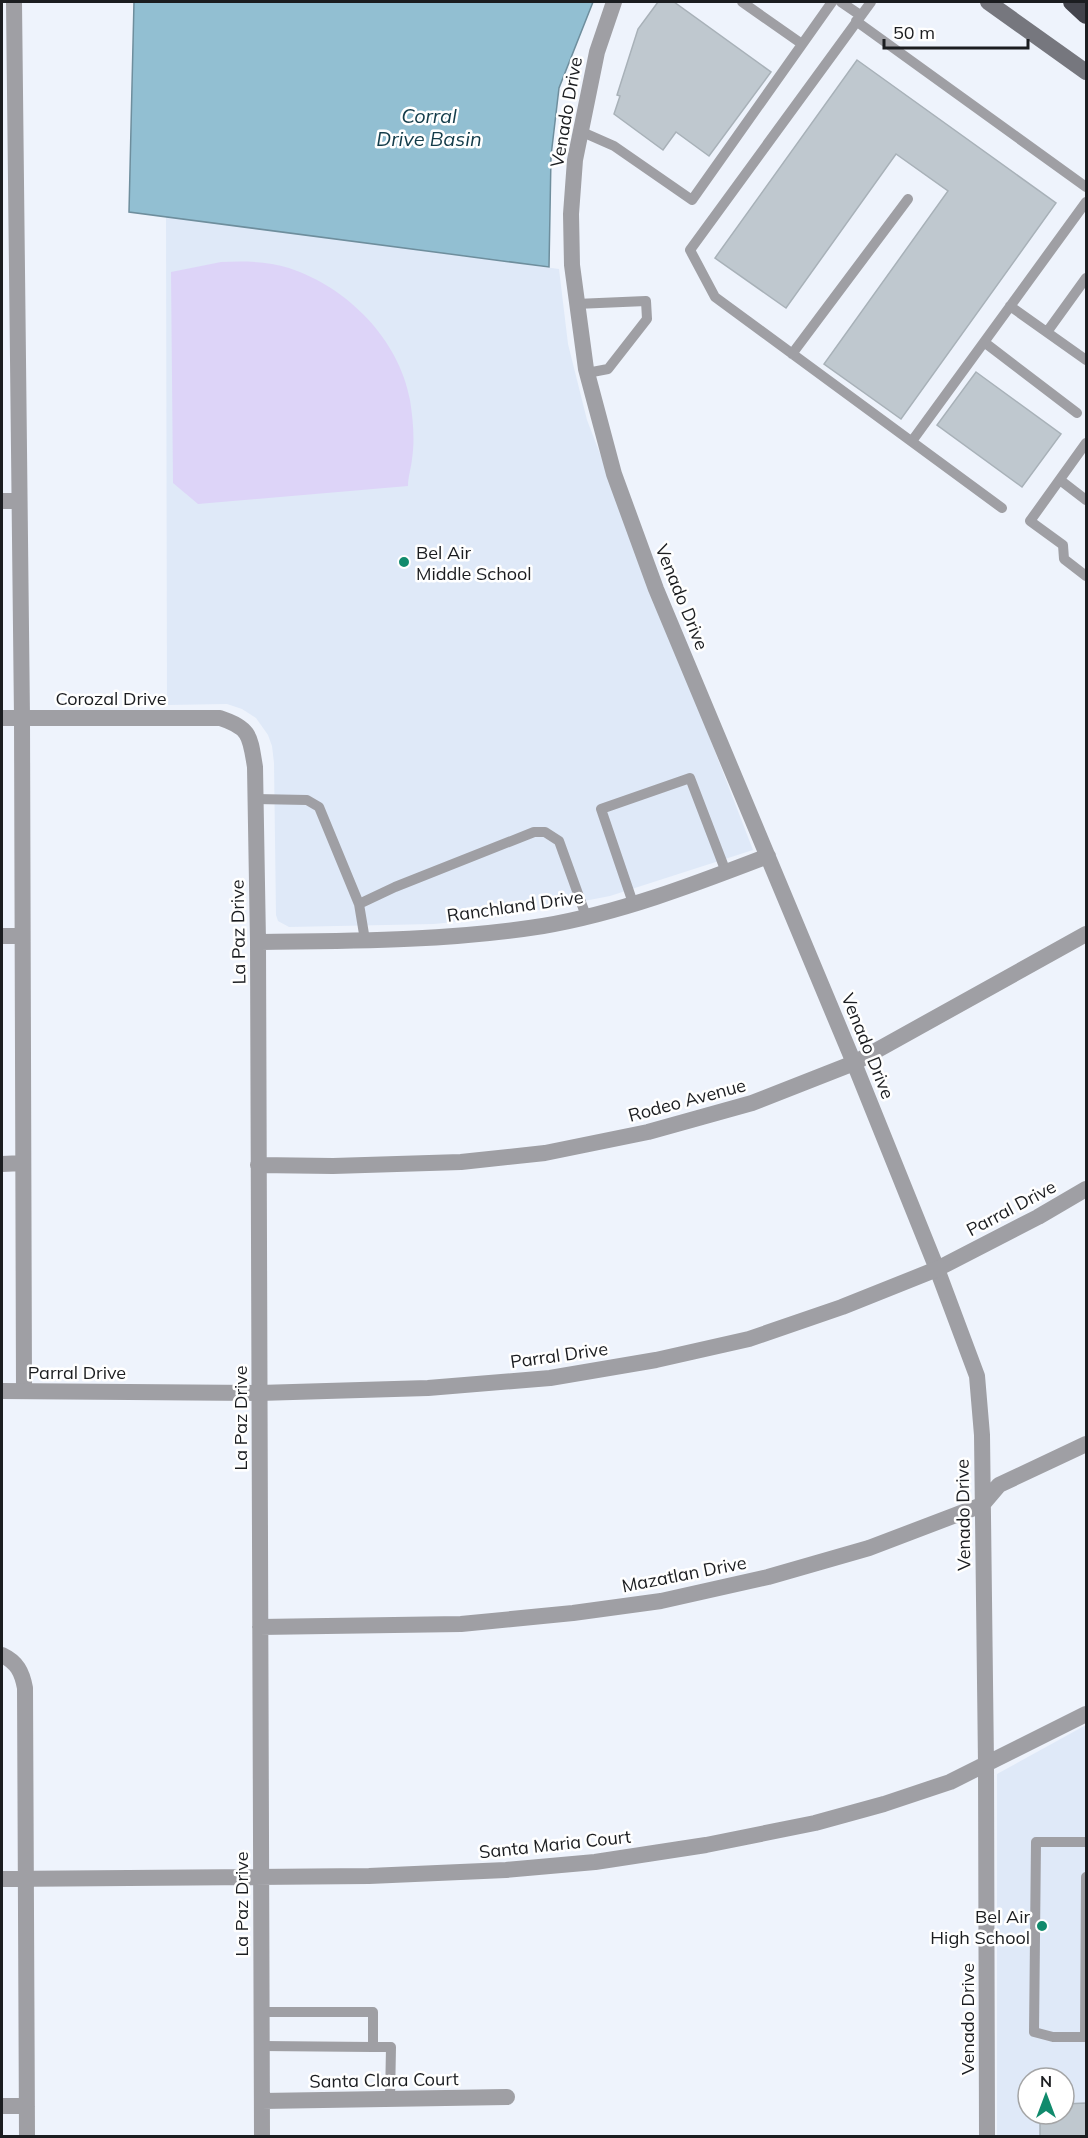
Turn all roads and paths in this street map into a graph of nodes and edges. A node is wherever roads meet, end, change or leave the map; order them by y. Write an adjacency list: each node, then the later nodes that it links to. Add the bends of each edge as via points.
1 (15, 2): 12 (street)
2 (614, 2): 14 (street, Venado Drive, via 597,52)
3 (742, 2): 11 (lane)
4 (832, 2): 11 (lane)
5 (842, 2): 10 (lane)
6 (870, 2): 10 (lane)
7 (988, 2): 13 (main road)
8 (1072, 2): 9 (highway)
9 (1086, 15)
10 (858, 18): 15 (lane); 24 (lane, via 690,250 715,297)
11 (802, 44): 14 (lane, via 692,200 614,146)
12 (9, 63): 19 (street)
13 (1086, 72)
14 (580, 131): 20 (street, Venado Drive, via 571,214)
15 (1086, 187)
16 (908, 199): 24 (lane)
17 (1086, 202): 21 (lane)
18 (1086, 278): 22 (lane)
19 (9, 283): 33 (street)
20 (576, 304): 26 (street, Venado Drive); 26 (lane, via 646,301 647,319 608,369)
21 (1010, 306): 22 (lane); 23 (lane)
22 (1047, 332): 25 (lane)
23 (984, 342): 27 (lane); 28 (lane)
24 (792, 354): 28 (lane)
25 (1086, 360)
26 (587, 373): 40 (street, Venado Drive, via 614,474 656,589)
27 (1077, 413)
28 (912, 441): 34 (lane)
29 (1086, 443): 30 (lane)
30 (1060, 480): 31 (lane); 35 (lane, via 1030,521 1063,545 1064,559)
31 (1086, 500)
32 (2, 501): 33 (street)
33 (19, 501): 37 (street)
34 (1002, 508)
35 (1086, 576)
36 (2, 718): 37 (street, Corozal Drive)
37 (22, 718): 38 (street, Corozal Drive); 47 (street)
38 (220, 718): 39 (street, La Paz Drive, via 243,727 251,740)
39 (256, 799): 43 (lane, via 307,800 319,807); 49 (street, La Paz Drive)
40 (768, 856): 41 (street, Ranchland Drive); 50 (street, Venado Drive)
41 (726, 872): 42 (street, Ranchland Drive); 42 (lane, via 690,778 601,809)
42 (633, 903): 44 (street, Ranchland Drive)
43 (359, 904): 44 (lane, via 534,832 545,832 559,841); 48 (lane)
44 (586, 916): 48 (street, Ranchland Drive, via 481,934)
45 (1086, 934): 50 (street, Rodeo Avenue)
46 (2, 936): 47 (street)
47 (22, 936): 51 (street)
48 (365, 940): 49 (street, Ranchland Drive)
49 (258, 942): 53 (street, La Paz Drive)
50 (854, 1063): 53 (street, Rodeo Avenue, via 752,1103 648,1132 545,1153 461,1162); 55 (street, Venado Drive)
51 (23, 1163): 52 (street); 57 (street)
52 (2, 1164)
53 (258, 1165): 58 (street, La Paz Drive)
54 (1086, 1189): 55 (street, Parral Drive)
55 (937, 1269): 58 (street, Parral Drive, via 842,1308 749,1339 656,1360 550,1378 429,1388); 60 (street, Venado Drive, via 977,1376)
56 (2, 1391): 57 (street, Parral Drive)
57 (24, 1391): 58 (street, Parral Drive)
58 (259, 1393): 61 (street, La Paz Drive)
59 (1086, 1444): 60 (street, Mazatlan Drive, via 999,1485)
60 (982, 1505): 61 (street, Mazatlan Drive, via 869,1548 768,1577 660,1601 460,1624); 64 (street, Venado Drive)
61 (260, 1627): 66 (street, La Paz Drive)
62 (3, 1655): 68 (street, via 16,1664 25,1688)
63 (1086, 1714): 64 (street, Santa Maria Court)
64 (986, 1763): 66 (street, Santa Maria Court, via 950,1782 884,1804 814,1824 706,1845 595,1862 506,1870 369,1876); 82 (street, Venado Drive)
65 (1086, 1842): 72 (lane, via 1036,1842 1034,2032 1053,2037)
66 (261, 1875): 68 (street, Santa Maria Court); 71 (street, La Paz Drive)
67 (1086, 1877): 70 (lane)
68 (27, 1878): 69 (street, Santa Maria Court); 79 (street)
69 (2, 1879)
70 (1086, 1947): 72 (lane)
71 (261, 2012): 73 (street, La Paz Drive); 74 (lane, via 373,2012)
72 (1086, 2037)
73 (262, 2046): 74 (lane); 77 (street, La Paz Drive)
74 (373, 2047): 76 (lane, via 391,2047)
75 (507, 2097): 76 (street, Santa Clara Court)
76 (390, 2099): 77 (street, Santa Clara Court)
77 (262, 2101): 81 (street, La Paz Drive)
78 (2, 2106): 79 (street)
79 (27, 2106): 80 (street)
80 (27, 2136)
81 (262, 2136)
82 (987, 2136)

